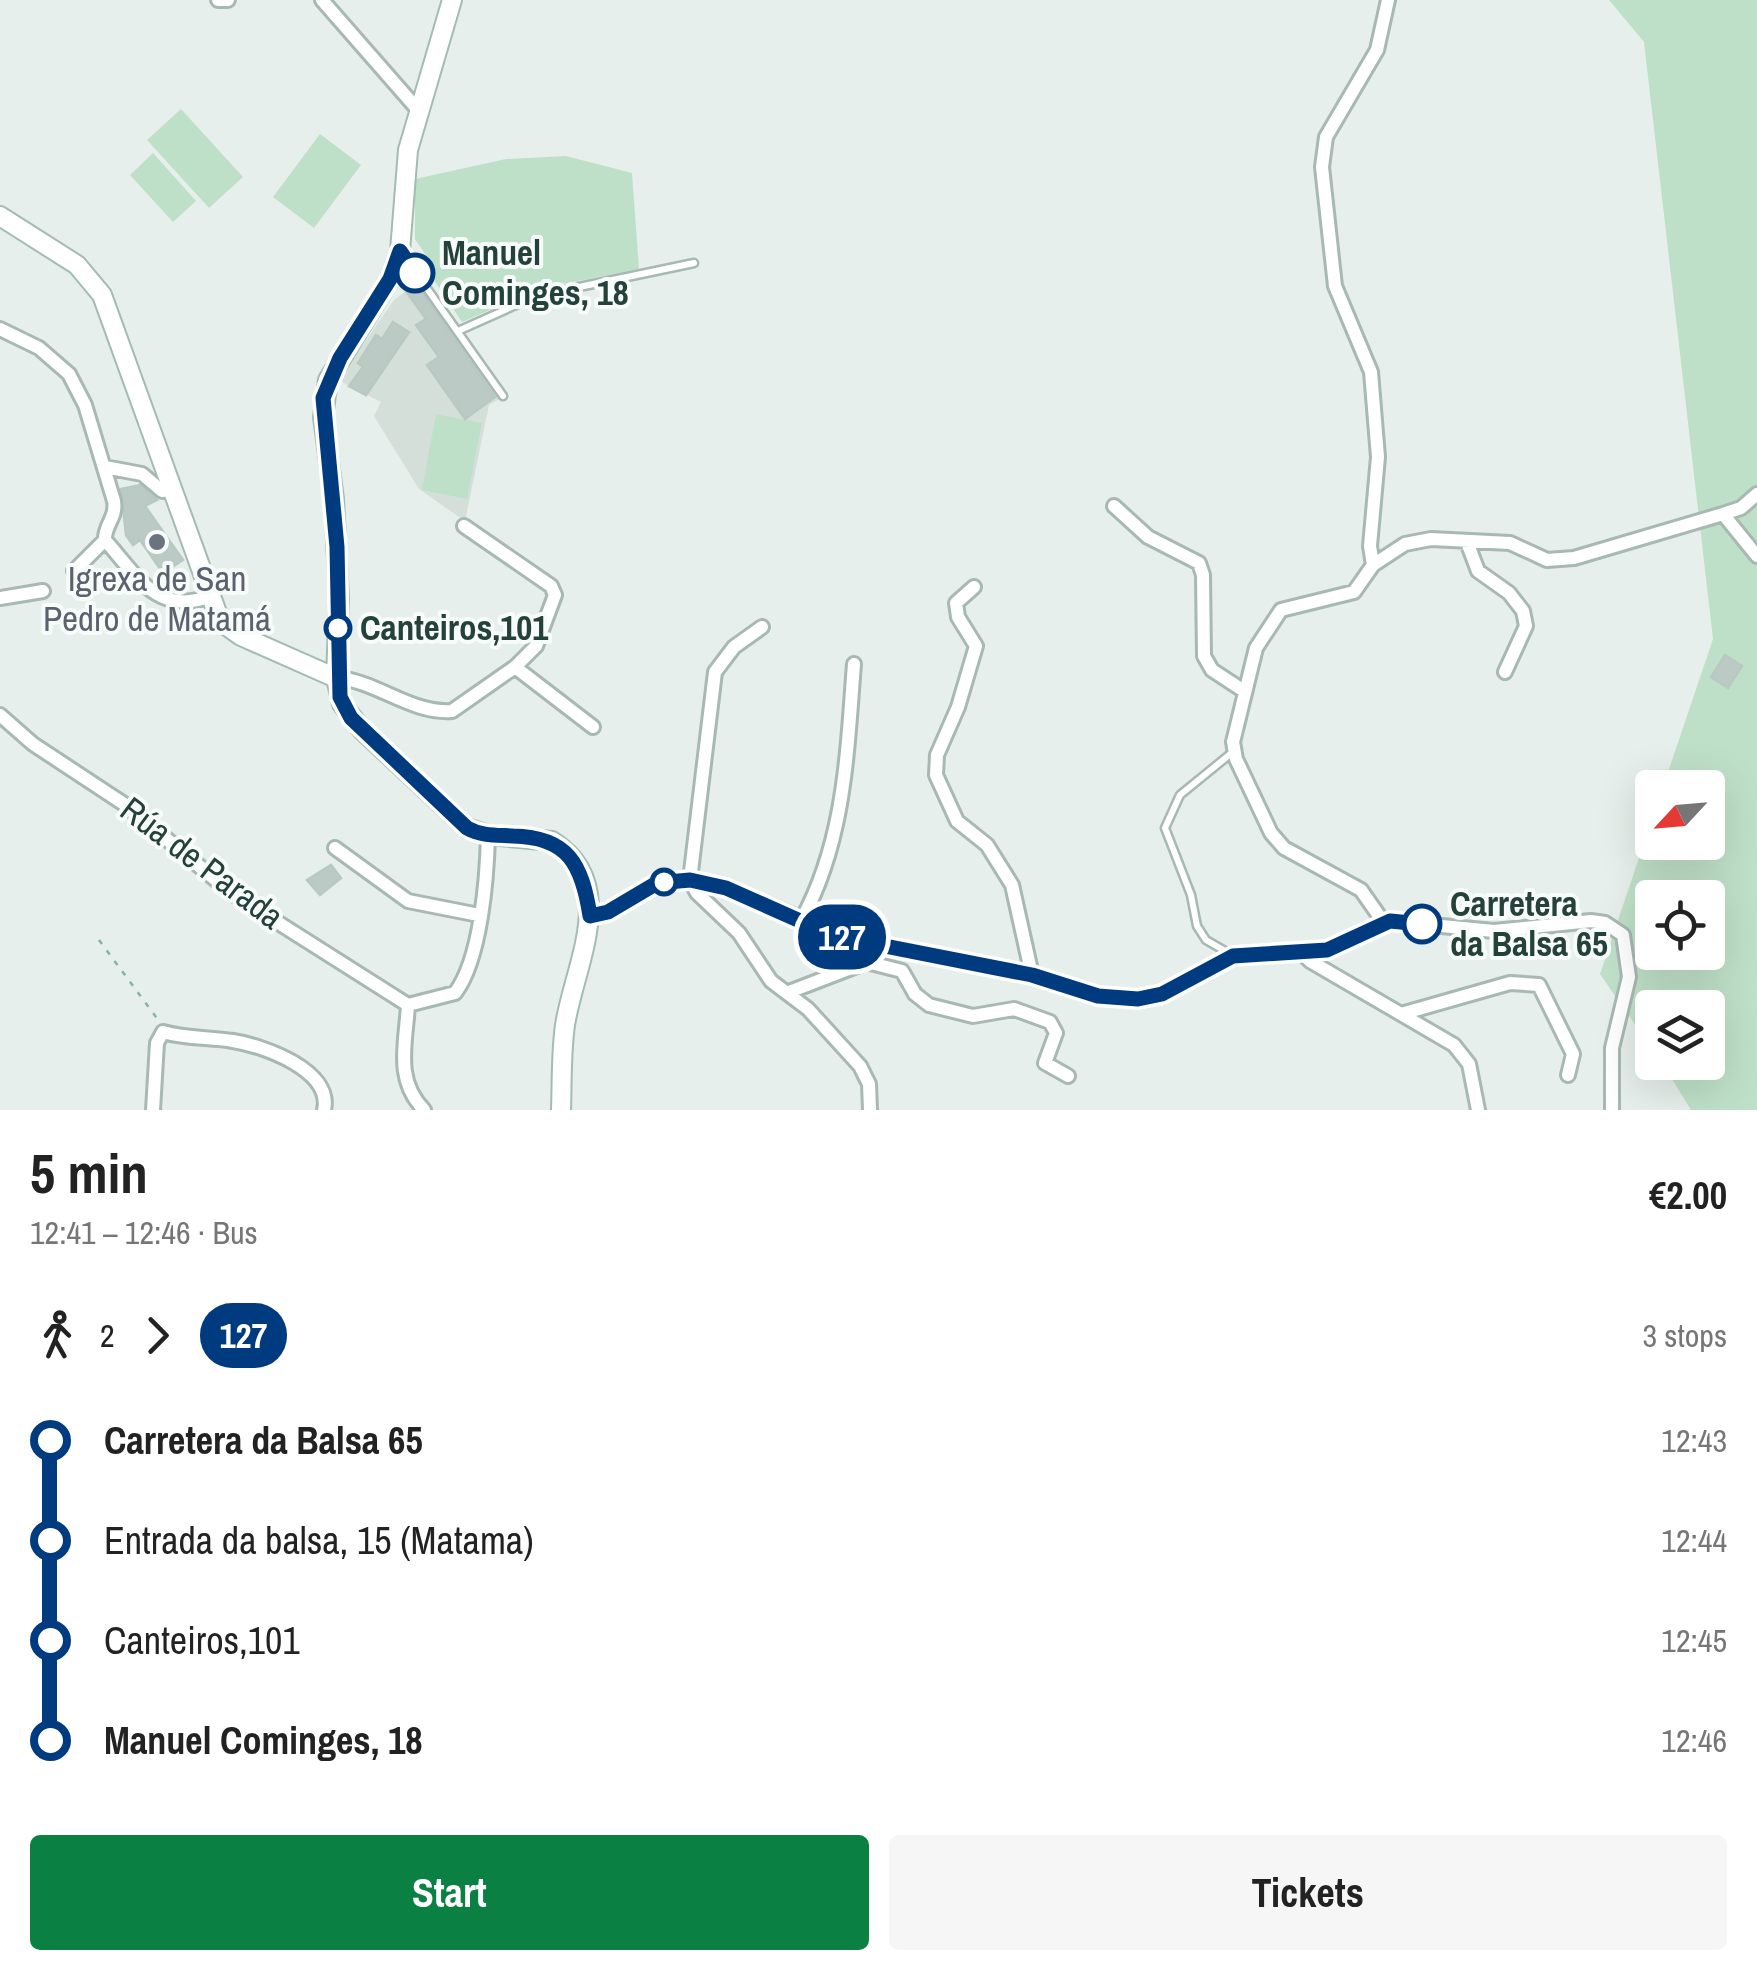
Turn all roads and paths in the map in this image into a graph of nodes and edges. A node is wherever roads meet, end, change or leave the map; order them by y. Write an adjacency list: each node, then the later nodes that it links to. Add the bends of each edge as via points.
1 (218, 0): 2 (street)
2 (228, 0)
3 (322, 0): 6 (street)
4 (452, 0): 6 (street)
5 (1388, 0): 22 (street, via 1377,50 1332,122 1322,167 1334,286 1371,372 1378,458)
6 (419, 111): 8 (street, via 404,173)
7 (0, 216): 14 (street, via 77,265 102,295)
8 (400, 251): 11 (lane); 32 (street, via 323,398 337,547)
9 (694, 263): 11 (lane, via 536,296)
10 (0, 330): 13 (street, via 39,348 62,368 85,405)
11 (458, 331): 12 (lane)
12 (503, 396)
13 (105, 467): 14 (street, via 135,472); 19 (street, via 116,510)
14 (170, 490): 26 (street)
15 (1757, 494): 17 (street)
16 (1114, 506): 33 (street, via 1148,537 1198,562 1204,575 1204,656 1212,670)
17 (1723, 514): 20 (street, via 1574,558 1547,560 1510,543); 21 (street)
18 (464, 526): 30 (street, via 555,595 536,646)
19 (106, 540): 23 (street); 26 (street, via 163,599 186,605)
20 (1467, 542): 22 (street, via 1405,544); 31 (street, via 1478,571 1524,611 1526,626)
21 (1757, 556)
22 (1373, 566): 33 (street, via 1354,592 1281,610 1256,648)
23 (74, 571)
24 (974, 587): 48 (street, via 956,603 976,646 936,775 958,822 987,844 1012,885)
25 (43, 592): 27 (street)
26 (208, 597): 32 (street, via 228,628)
27 (0, 598)
28 (762, 627): 39 (street, via 715,672)
29 (854, 664): 42 (street, via 837,827)
30 (515, 667): 32 (street, via 452,712); 35 (street)
31 (1505, 672)
32 (336, 678): 37 (street, via 351,718 467,828)
33 (1244, 691): 36 (street)
34 (0, 715): 51 (street, Rúa de Parada, via 233,894)
35 (593, 727)
36 (1234, 751): 43 (street, via 1271,833 1299,857 1361,890); 47 (lane, via 1180,796 1165,828 1197,926)
37 (488, 835): 40 (street); 41 (street, via 529,836 559,846 582,878)
38 (336, 848): 40 (street, via 408,901)
39 (690, 880): 41 (street, via 657,883); 42 (street); 50 (street, via 739,932 771,981)
40 (480, 915): 51 (street, via 462,984 438,1000)
41 (590, 916): 59 (street, via 566,1023)
42 (801, 921): 45 (street)
43 (1384, 923): 46 (street, via 1337,947); 62 (street, via 1494,931 1591,920 1618,929 1630,959 1612,1048)
44 (99, 940): 53 (path, via 140,990)
45 (892, 949): 48 (street); 49 (street)
46 (1300, 951): 47 (street); 52 (street)
47 (1233, 956): 48 (street, via 1162,994 1138,999 1098,996)
48 (1032, 975)
49 (908, 976): 50 (street, via 867,962); 55 (street, via 929,1005 972,1016 1014,1009 1050,1022 1056,1033 1045,1063)
50 (789, 992): 60 (street, via 860,1066)
51 (408, 1005): 58 (street, via 402,1060 411,1093)
52 (1402, 1014): 54 (street, via 1510,982 1540,985 1573,1054); 61 (street, via 1465,1056)
53 (163, 1032): 56 (street); 57 (street, via 249,1045 311,1073 324,1090)
54 (1568, 1074)
55 (1068, 1076)
56 (153, 1110)
57 (324, 1110)
58 (424, 1110)
59 (561, 1110)
60 (870, 1110)
61 (1478, 1110)
62 (1612, 1110)

